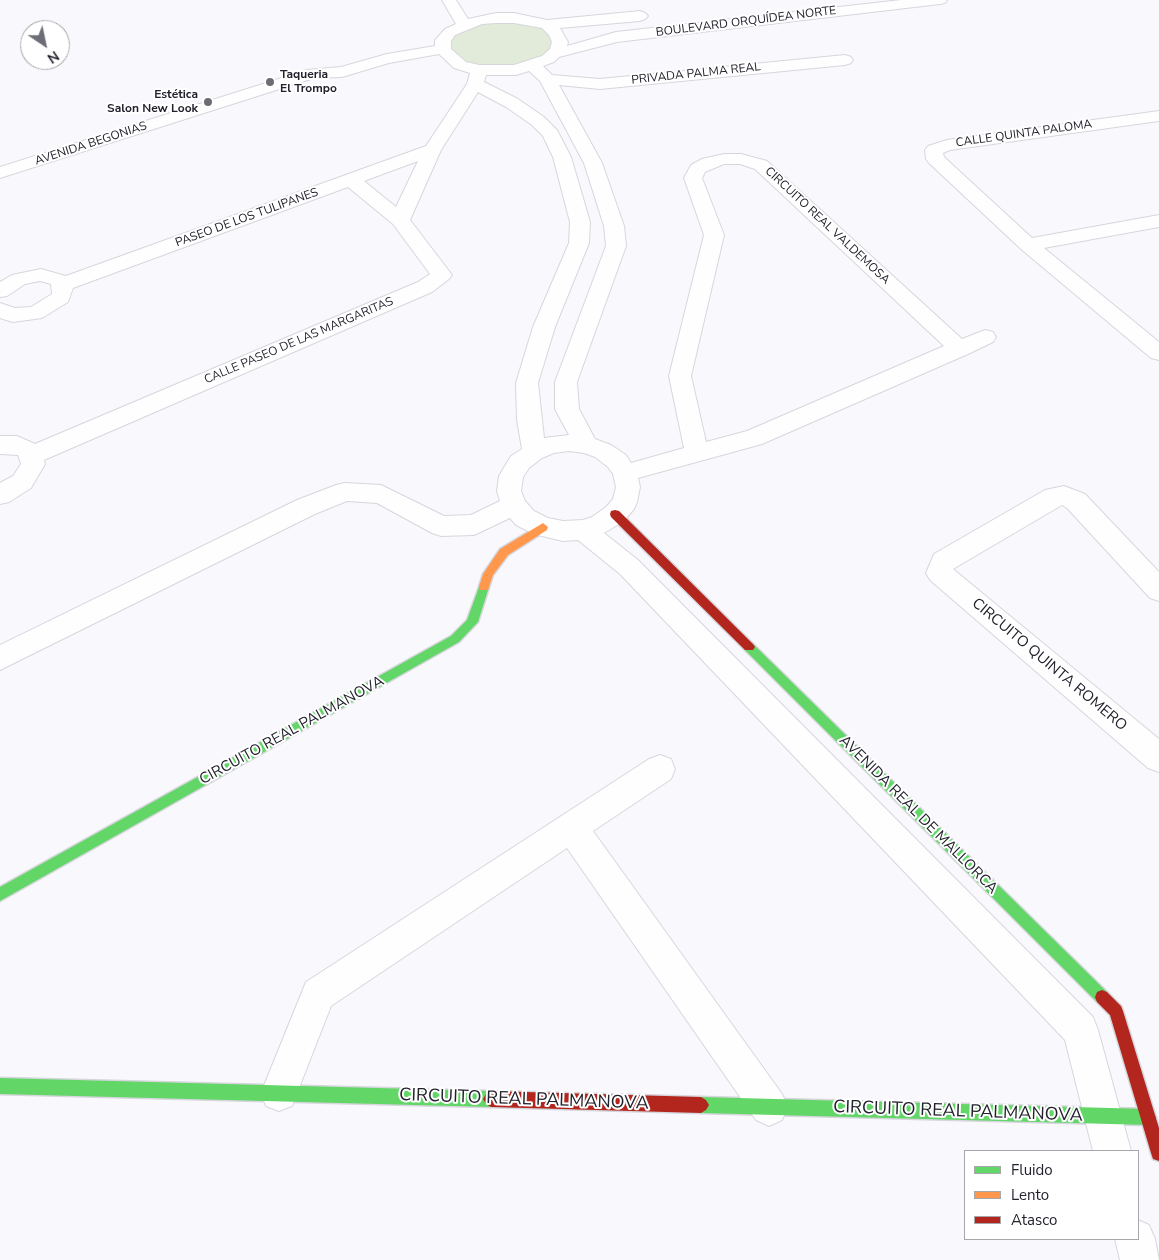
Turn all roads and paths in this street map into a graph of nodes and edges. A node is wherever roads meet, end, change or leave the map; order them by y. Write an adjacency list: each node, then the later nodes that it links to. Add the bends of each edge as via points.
1 (449, 0): 6 (street)
2 (498, 0): 5 (street, via 504,7)
3 (940, 0): 9 (street, BOULEVARD ORQUÍDEA NORTE, via 616,37)
4 (658, 14): 7 (street, BOULEVARD ORQUÍDEA NORTE)
5 (531, 21): 6 (street, via 496,18); 7 (street, BOULEVARD ORQUÍDEA NORTE)
6 (464, 25): 8 (street, via 450,32 443,40)
7 (547, 25): 9 (street, via 560,42)
8 (443, 49): 11 (street, AVENIDA BEGONIAS, via 387,59); 13 (street, via 449,58)
9 (554, 54): 12 (street, BOULEVARD ORQUÍDEA NORTE)
10 (845, 60): 12 (street, PRIVADA PALMA REAL, via 600,84)
11 (342, 72): 16 (street, AVENIDA BEGONIAS, via 313,73); 18 (street, via 320,83)
12 (540, 73): 13 (street, via 516,70); 23 (street, via 593,163 614,226)
13 (477, 77): 15 (street); 21 (street, via 551,134 562,157 580,222)
14 (1159, 116): 22 (street, CALLE QUINTA PALOMA, via 947,144 934,150 935,159)
15 (432, 150): 17 (street, PASEO DE LOS TULIPANES); 19 (street)
16 (0, 173)
17 (351, 180): 19 (street, CALLE PASEO DE LAS MARGARITAS); 24 (street, PASEO DE LOS TULIPANES)
18 (0, 185)
19 (400, 220): 34 (street, CALLE PASEO DE LAS MARGARITAS, via 442,274 425,287)
20 (1159, 221): 22 (street)
21 (579, 243): 23 (street); 32 (street, via 544,327 527,383)
22 (1028, 244): 29 (street, CALLE QUINTA PALOMA)
23 (616, 246): 31 (street, via 566,382 567,409)
24 (62, 285): 25 (street, via 51,276 30,276); 26 (street, via 61,297 46,309 24,315)
25 (0, 291)
26 (0, 310)
27 (986, 338): 28 (street)
28 (960, 348): 33 (street, via 754,438); 33 (street, CIRCUITO REAL VALDEMOSA, via 761,166 741,159 708,163 697,169 693,178 714,235 680,376)
29 (1159, 353)
30 (0, 445): 34 (street, via 26,449)
31 (587, 445): 32 (street, via 550,445); 35 (street, via 617,461)
32 (534, 452): 37 (street, via 520,462 511,476 509,491)
33 (697, 453): 35 (street)
34 (31, 456): 36 (street, via 33,464 22,482)
35 (625, 473): 38 (street, via 628,487 625,502)
36 (0, 495)
37 (514, 505): 39 (street, via 525,518); 42 (street, via 474,525 441,526 381,494 345,492 306,507)
38 (615, 514): 40 (street, via 601,524); 51 (street, AVENIDA REAL DE MALLORCA, via 1116,1011)
39 (543, 527): 40 (street); 46 (street, CIRCUITO REAL PALMANOVA, via 504,552 488,574 472,622 455,639)
40 (582, 530): 50 (street, via 629,567 1080,1030)
41 (1159, 590): 43 (street, CIRCUITO QUINTA ROMERO, via 1076,500 1064,495 1054,497 943,561 939,573)
42 (0, 658)
43 (1159, 758)
44 (660, 769): 45 (street)
45 (571, 827): 48 (street, via 318,994); 49 (street)
46 (0, 894)
47 (0, 1086): 48 (street, CIRCUITO REAL PALMANOVA)
48 (280, 1093): 49 (street, CIRCUITO REAL PALMANOVA)
49 (769, 1107): 50 (street, CIRCUITO REAL PALMANOVA)
50 (1103, 1116): 51 (street, CIRCUITO REAL PALMANOVA); 52 (street)
51 (1148, 1117): 53 (street, AVENIDA REAL DE MALLORCA)
52 (1112, 1150)
53 (1159, 1154)
54 (1135, 1240): 55 (street)
55 (1140, 1260)

